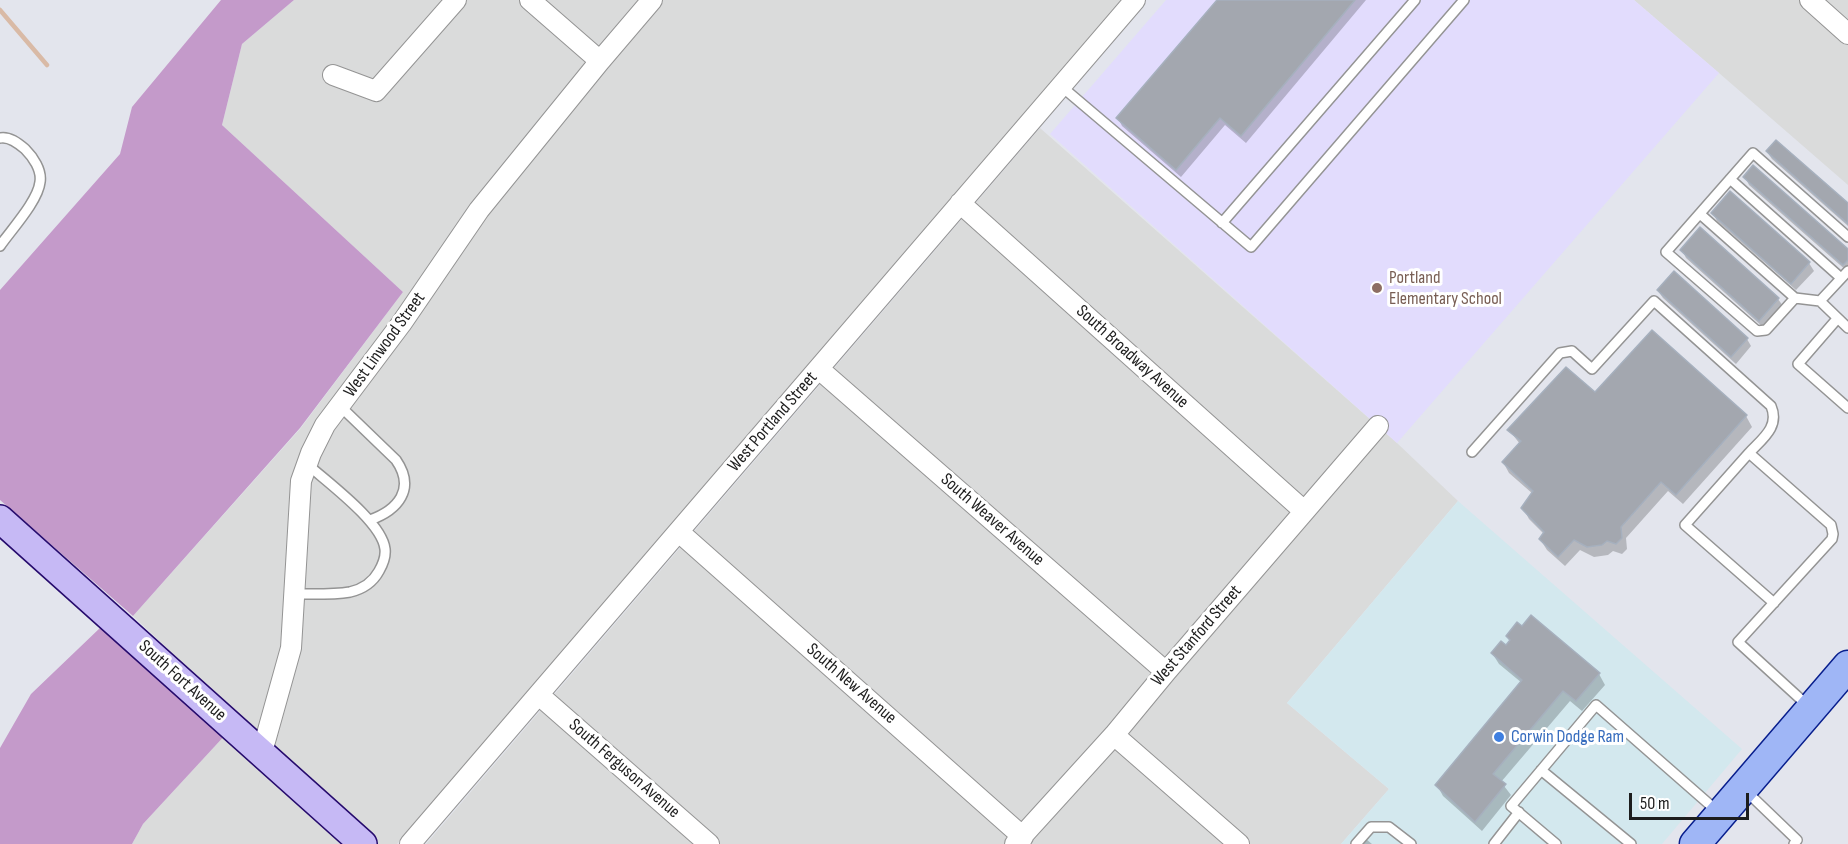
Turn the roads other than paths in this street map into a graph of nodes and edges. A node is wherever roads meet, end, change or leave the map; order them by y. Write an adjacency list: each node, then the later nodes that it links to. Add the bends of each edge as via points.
1 (456, 0): 10 (street, via 376,92)
2 (530, 0): 9 (street)
3 (652, 0): 9 (street, West Linwood Street)
4 (1135, 0): 11 (street, West Portland Street)
5 (1415, 0): 16 (lane)
6 (1464, 0): 16 (lane, via 1251,247)
7 (1810, 0): 8 (street)
8 (1848, 34)
9 (600, 61): 25 (street, West Linwood Street, via 479,210)
10 (333, 75)
11 (1061, 86): 14 (street, West Portland Street); 16 (lane)
12 (0, 138): 18 (lane, via 18,143 34,158 41,181 33,200)
13 (1730, 179): 15 (lane); 17 (lane, via 1753,153); 19 (lane)
14 (960, 203): 24 (street, West Portland Street); 31 (street, South Broadway Avenue)
15 (1700, 214): 20 (lane); 20 (lane, via 1666,252 1757,332 1766,330)
16 (1222, 223)
17 (1848, 237)
18 (0, 246)
19 (1845, 275): 21 (lane)
20 (1795, 298): 21 (lane)
21 (1820, 301): 22 (lane)
22 (1837, 319): 23 (lane); 26 (lane, via 1798,364)
23 (1848, 328)
24 (819, 369): 34 (street, West Portland Street); 38 (street, South Weaver Avenue)
25 (340, 406): 30 (street, West Linwood Street, via 325,425); 32 (lane, via 401,468 404,484 400,500 390,512)
26 (1848, 408)
27 (1378, 426): 31 (street, West Stanford Street)
28 (1472, 452): 29 (lane, via 1560,353 1572,351 1592,369 1654,301 1771,406 1775,420 1771,429)
29 (1749, 453): 36 (lane, via 1831,525 1833,534); 36 (lane, via 1685,525)
30 (307, 464): 32 (lane); 35 (street, West Linwood Street, via 302,481)
31 (1304, 512): 38 (street, West Stanford Street)
32 (370, 520): 35 (lane, via 386,548 382,566 368,585 348,592)
33 (2, 526): 42 (street, South Fort Avenue)
34 (679, 532): 39 (street, West Portland Street); 47 (street, South New Avenue)
35 (294, 594): 42 (street, West Linwood Street, via 291,648)
36 (1774, 603): 40 (lane, via 1738,642)
37 (1847, 669): 40 (main road)
38 (1166, 672): 41 (street, West Stanford Street)
39 (539, 694): 49 (street, West Portland Street); 50 (street, South Ferguson Avenue)
40 (1811, 709): 44 (main road)
41 (1114, 735): 47 (street, West Stanford Street); 51 (street)
42 (262, 753): 48 (street, South Fort Avenue)
43 (1541, 770): 45 (lane, via 1511,806); 46 (lane, via 1596,705); 56 (lane)
44 (1743, 788): 46 (main road); 58 (lane, via 1797,840)
45 (1519, 812): 54 (lane); 55 (lane)
46 (1721, 814): 57 (main road)
47 (1019, 840)
48 (363, 844)
49 (410, 844)
50 (709, 844)
51 (1239, 844)
52 (1356, 844): 53 (lane, via 1371,827 1389,827)
53 (1410, 844)
54 (1494, 844)
55 (1556, 844)
56 (1631, 844)
57 (1695, 844)
58 (1794, 844)

